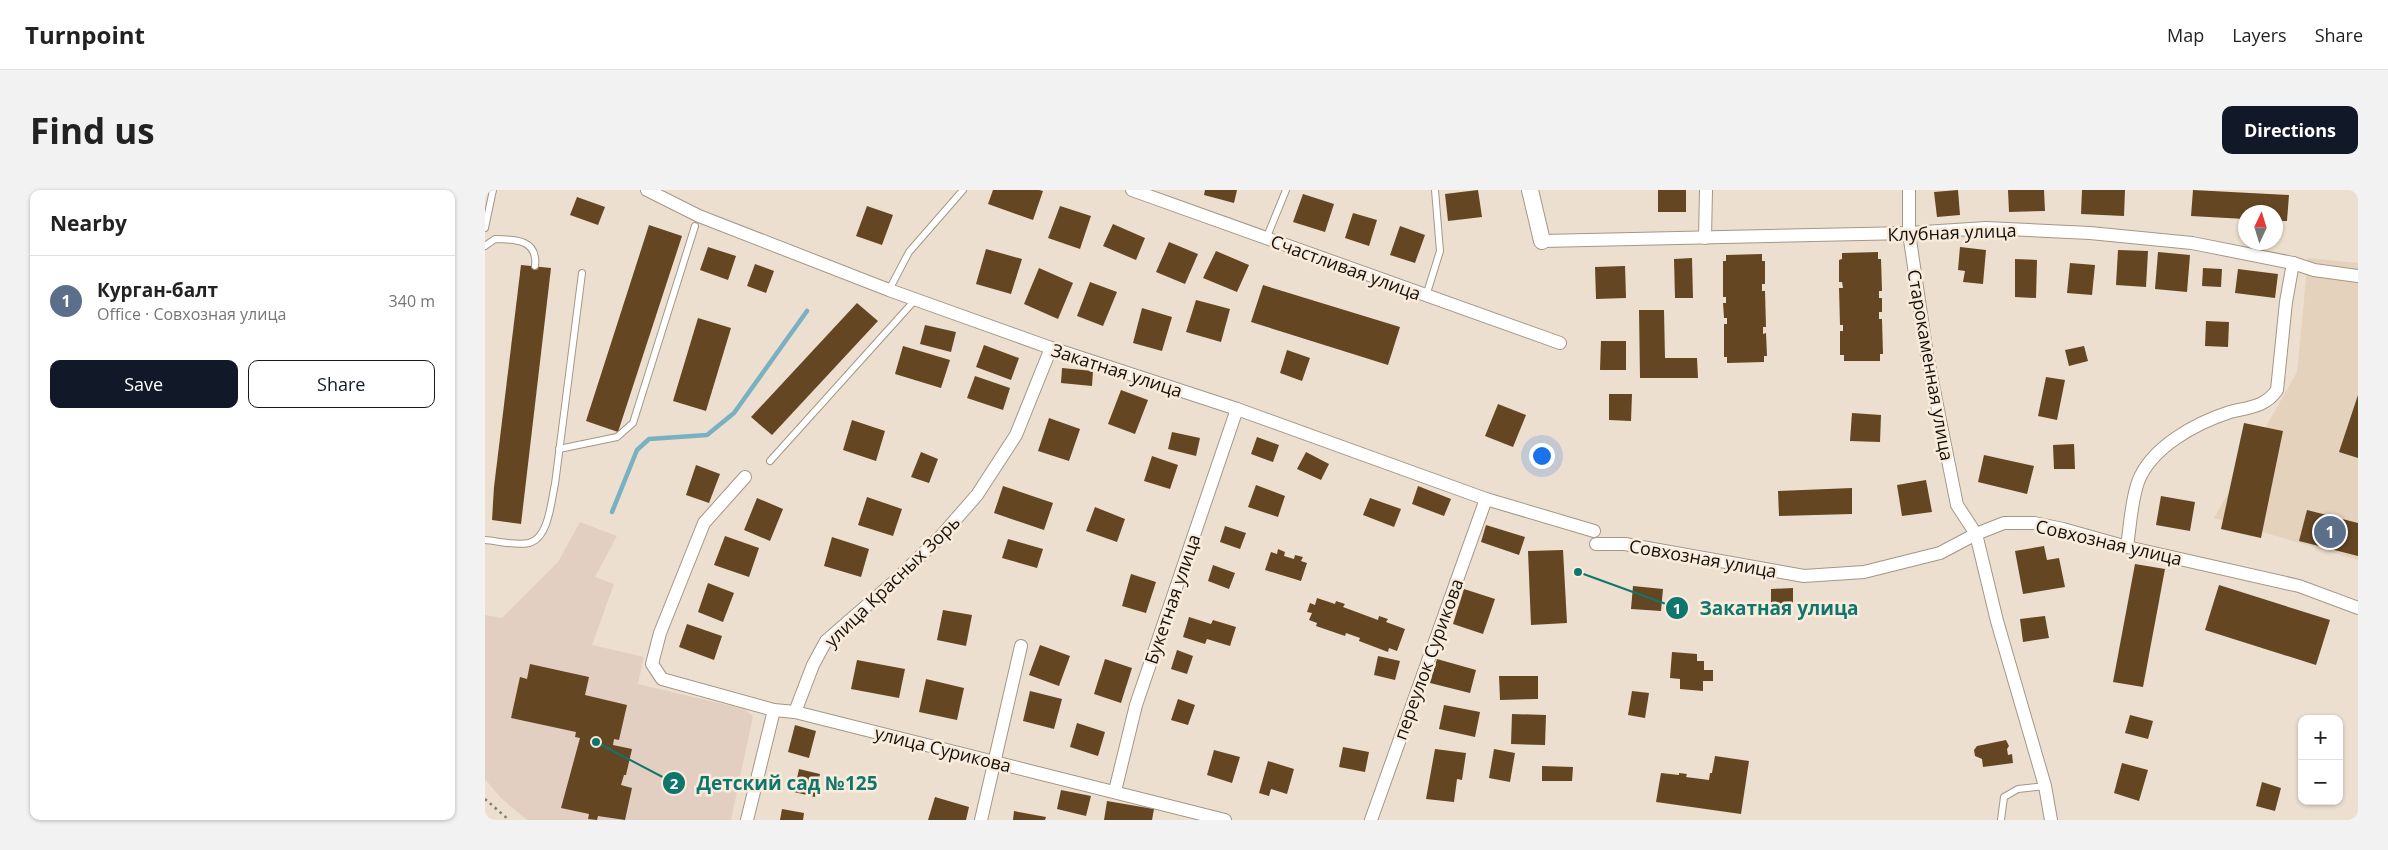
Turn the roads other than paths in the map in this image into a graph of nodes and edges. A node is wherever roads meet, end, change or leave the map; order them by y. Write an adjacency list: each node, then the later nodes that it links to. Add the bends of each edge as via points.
1 (493, 190): 11 (lane)
2 (647, 190): 21 (street, Закатная улица, via 699,216)
3 (963, 190): 21 (lane, via 909,252)
4 (1132, 190): 13 (street, Счастливая улица)
5 (1286, 190): 13 (lane)
6 (1435, 190): 22 (lane, via 1441,251)
7 (1530, 190): 15 (street)
8 (1707, 190): 14 (street)
9 (1909, 190): 12 (street, Старокаменная улица)
10 (695, 226): 27 (lane, via 633,423 617,437)
11 (485, 228)
12 (1909, 233): 14 (street, Клубная улица); 17 (street, Клубная улица, via 1986,228 2090,233 2192,243); 32 (street, Старокаменная улица, via 1927,355 1957,506)
13 (1266, 238): 22 (street, Счастливая улица)
14 (1705, 238): 15 (street, Клубная улица)
15 (1542, 241)
16 (485, 246): 18 (lane, via 495,239 527,244 536,256)
17 (2293, 263): 20 (street, Клубная улица, via 2314,270); 35 (street, via 2277,390 2269,401 2216,418 2176,438 2153,457 2138,483)
18 (535, 266)
19 (582, 273): 27 (lane)
20 (2358, 276)
21 (889, 290): 23 (street, Закатная улица)
22 (1426, 296): 24 (street, Счастливая улица)
23 (915, 300): 25 (street, Закатная улица); 28 (lane)
24 (1560, 343)
25 (1051, 348): 26 (street, Закатная улица); 39 (street, улица Красных Зорь, via 1016,435 977,495 901,575 826,641)
26 (1237, 409): 30 (street, Закатная улица); 42 (street, Букетная улица, via 1136,705)
27 (559, 449): 33 (lane, via 547,519 541,535 529,543)
28 (770, 461)
29 (745, 477): 38 (street, улица Сурикова, via 704,523 660,633 652,664 662,679)
30 (1486, 499): 31 (street, Закатная улица); 46 (street, переулок Сурикова)
31 (1594, 531)
32 (1976, 534): 34 (street, Совхозная улица, via 1940,553 1864,572 1829,576 1804,576 1625,544); 35 (street, Совхозная улица, via 2005,523 2034,523); 41 (street, via 1997,621)
33 (485, 540)
34 (1596, 544)
35 (2127, 547): 36 (street, Совхозная улица, via 2299,586)
36 (2358, 608)
37 (1021, 646): 40 (street)
38 (774, 710): 39 (street, улица Сурикова); 43 (street)
39 (795, 712): 40 (street, улица Сурикова)
40 (994, 762): 42 (street, улица Сурикова); 44 (street)
41 (2045, 786): 47 (lane, via 2017,789 2004,798); 48 (street)
42 (1115, 791): 45 (street, улица Сурикова)
43 (747, 820)
44 (981, 820)
45 (1225, 820)
46 (1371, 820)
47 (2001, 820)
48 (2051, 820)

